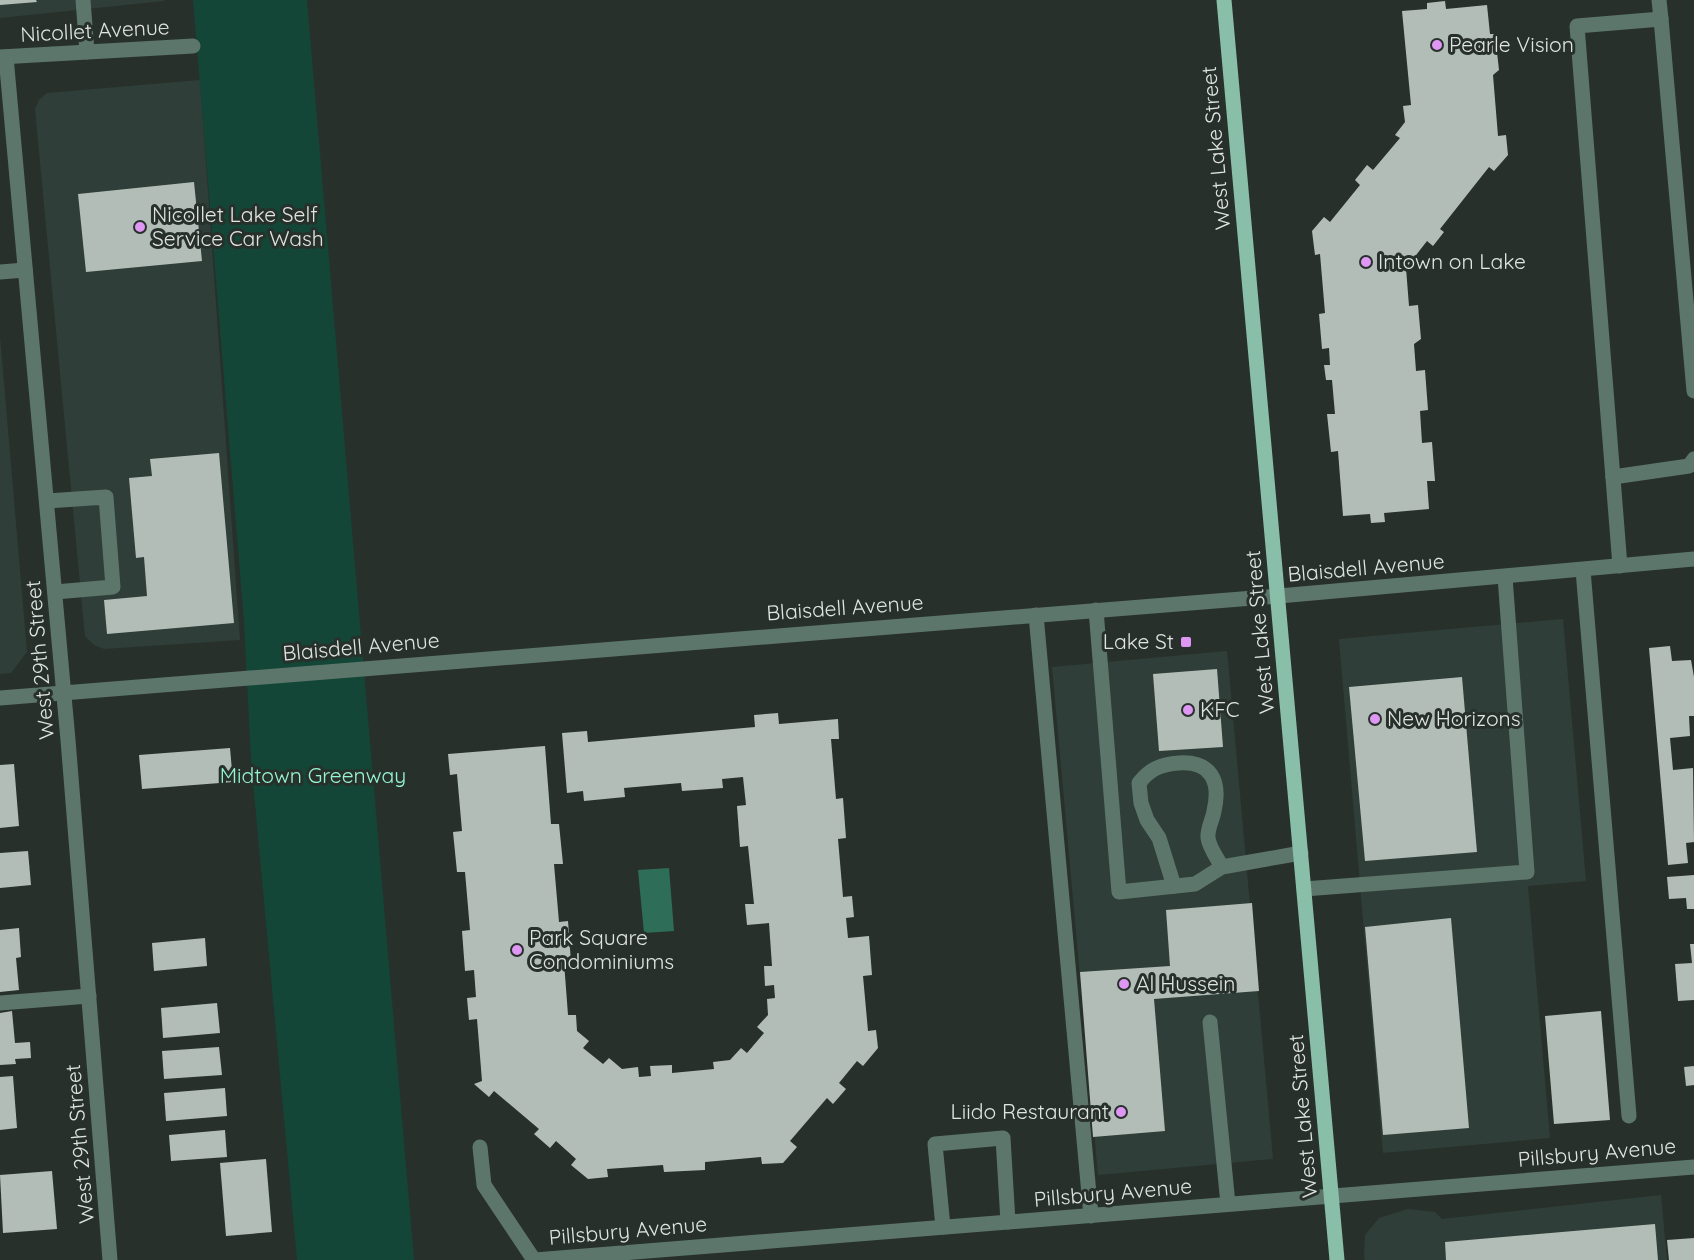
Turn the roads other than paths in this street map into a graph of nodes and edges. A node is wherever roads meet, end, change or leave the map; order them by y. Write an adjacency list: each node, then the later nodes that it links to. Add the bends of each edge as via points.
1 (83, 0): 6 (street)
2 (1224, 0): 20 (main road, West Lake Street)
3 (1659, 0): 4 (street)
4 (1661, 19): 10 (street); 13 (street, via 1577,26)
5 (193, 46): 6 (street, Nicollet Avenue)
6 (87, 52): 7 (street, Nicollet Avenue)
7 (3, 57): 8 (street, West 29th Street)
8 (25, 270): 9 (street); 14 (street, West 29th Street)
9 (0, 272)
10 (1690, 301): 11 (street)
11 (1694, 391)
12 (1694, 459): 13 (street, via 1689,466)
13 (1613, 477): 16 (street)
14 (47, 501): 19 (street, West 29th Street); 19 (street, via 106,497 113,587)
15 (1694, 560): 16 (street, Blaisdell Avenue)
16 (1620, 566): 17 (street, Blaisdell Avenue)
17 (1583, 570): 18 (street, Blaisdell Avenue); 32 (street)
18 (1505, 577): 20 (street, Blaisdell Avenue); 28 (street, via 1527,872)
19 (55, 592): 23 (street, West 29th Street)
20 (1279, 596): 21 (street, Blaisdell Avenue); 25 (main road, West Lake Street)
21 (1096, 610): 22 (street, Blaisdell Avenue); 27 (street, via 1119,892)
22 (1036, 615): 23 (street, Blaisdell Avenue); 37 (street)
23 (64, 692): 24 (street, Blaisdell Avenue); 29 (street, West 29th Street)
24 (0, 698)
25 (1301, 853): 26 (street); 28 (main road, West Lake Street)
26 (1222, 867): 27 (street, via 1195,884); 27 (street, via 1208,838 1217,796 1215,782 1207,770 1194,763 1162,765 1148,772 1139,783 1141,803 1159,838)
27 (1174, 886)
28 (1304, 889): 35 (main road, West Lake Street)
29 (89, 996): 30 (street); 40 (street, West 29th Street)
30 (0, 1004)
31 (1210, 1022): 36 (street)
32 (1629, 1116)
33 (480, 1147): 41 (street, via 484,1185)
34 (1694, 1167): 35 (street, Pillsbury Avenue)
35 (1331, 1196): 36 (street, Pillsbury Avenue); 42 (main road, West Lake Street)
36 (1228, 1204): 37 (street, Pillsbury Avenue)
37 (1091, 1216): 38 (street, Pillsbury Avenue)
38 (1008, 1222): 39 (street, Pillsbury Avenue); 39 (street, via 1003,1138 935,1144)
39 (943, 1227): 41 (street, Pillsbury Avenue)
40 (110, 1260)
41 (534, 1260)
42 (1337, 1260)

